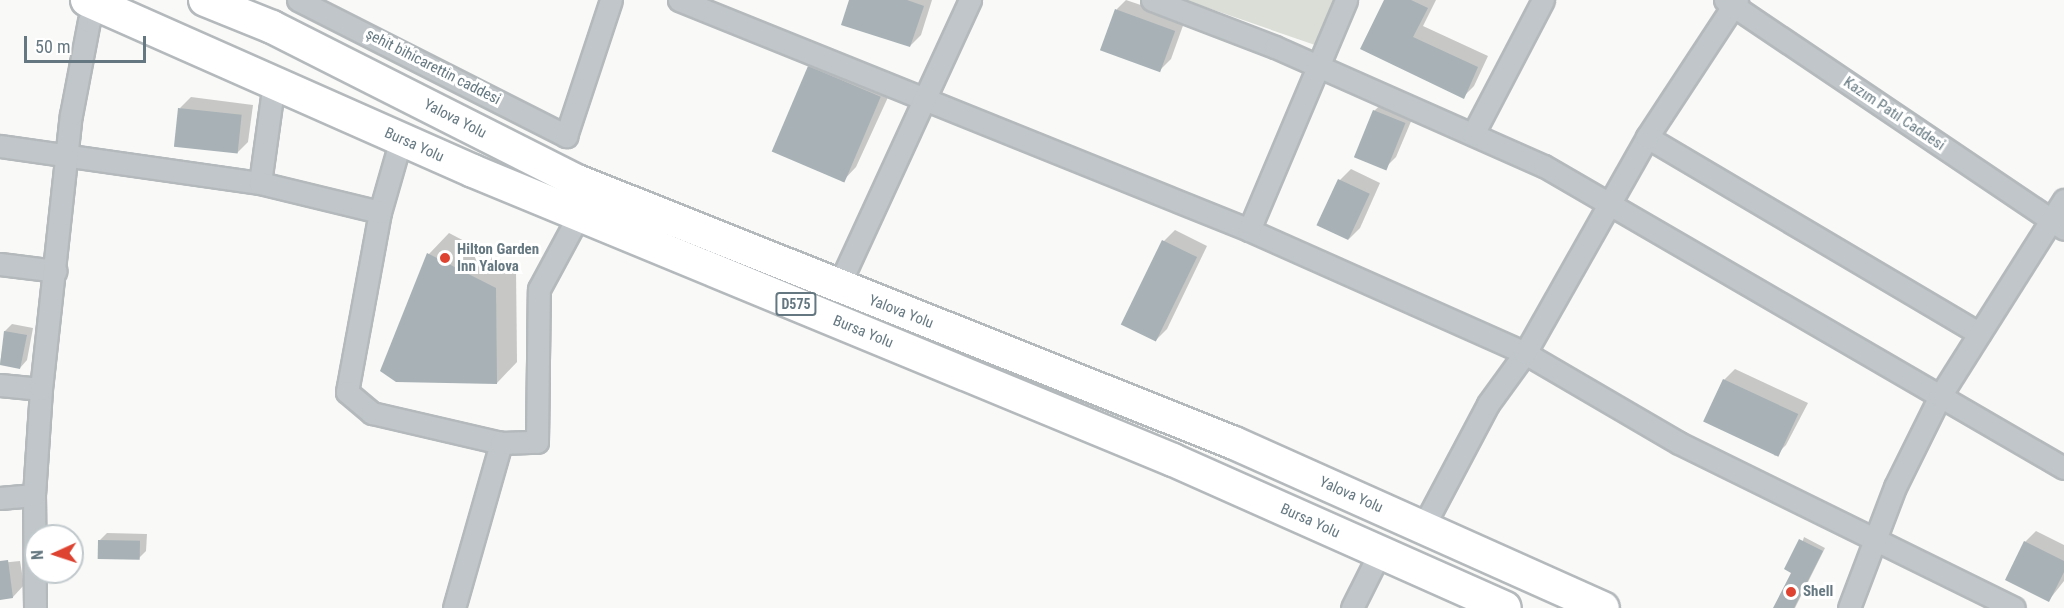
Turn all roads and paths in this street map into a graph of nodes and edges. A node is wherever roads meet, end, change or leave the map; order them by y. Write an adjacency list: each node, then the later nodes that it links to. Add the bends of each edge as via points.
1 (205, 0): 29 (highway, Yalova Yolu / D575, via 272,27 577,181)
2 (298, 0): 11 (street, şehit bihicarettin caddesi)
3 (611, 0): 11 (street, şehit bihicarettin caddesi, via 566,136)
4 (679, 0): 14 (street)
5 (970, 0): 14 (street)
6 (1346, 0): 12 (street)
7 (1542, 0): 15 (street)
8 (1159, 1): 12 (street)
9 (1732, 2): 16 (street); 25 (street, Kazım Patıl Caddesi)
10 (93, 3): 13 (highway, Bursa Yolu / D575); 19 (street)
11 (335, 8)
12 (1316, 65): 15 (street); 26 (street)
13 (274, 82): 17 (highway, Bursa Yolu / D575); 20 (street)
14 (921, 100): 26 (street); 29 (street)
15 (1473, 134): 22 (street, via 1544,166)
16 (1647, 137): 22 (street); 30 (street)
17 (401, 139): 23 (street); 24 (highway, Bursa Yolu / D575)
18 (0, 146): 19 (street)
19 (67, 155): 20 (street); 28 (street)
20 (260, 183): 23 (street)
21 (2064, 200): 25 (street)
22 (1608, 203): 31 (street); 34 (street)
23 (381, 212): 35 (street, via 347,392 372,413)
24 (579, 215): 35 (street, via 539,289 537,442); 41 (highway, Bursa Yolu / D575, via 1173,460)
25 (2057, 224): 30 (street)
26 (1249, 230): 31 (street)
27 (0, 264): 28 (street)
28 (56, 271): 33 (street)
29 (838, 287): 39 (highway, Yalova Yolu / D575, via 1234,443)
30 (1979, 333): 34 (street)
31 (1525, 353): 39 (street, via 1488,404); 40 (street, via 1679,443)
32 (0, 385): 33 (street)
33 (40, 389): 37 (street)
34 (1940, 396): 36 (street); 40 (street, via 1895,487)
35 (501, 443): 43 (street)
36 (2064, 468)
37 (34, 495): 38 (street); 42 (street)
38 (0, 498)
39 (1423, 527): 46 (highway, Yalova Yolu / D575)
40 (1875, 539): 47 (street); 48 (street)
41 (1380, 552): 44 (street); 45 (highway, Bursa Yolu / D575)
42 (34, 608)
43 (454, 608)
44 (1352, 608)
45 (1505, 608)
46 (1603, 608)
47 (1849, 608)
48 (2014, 608)

